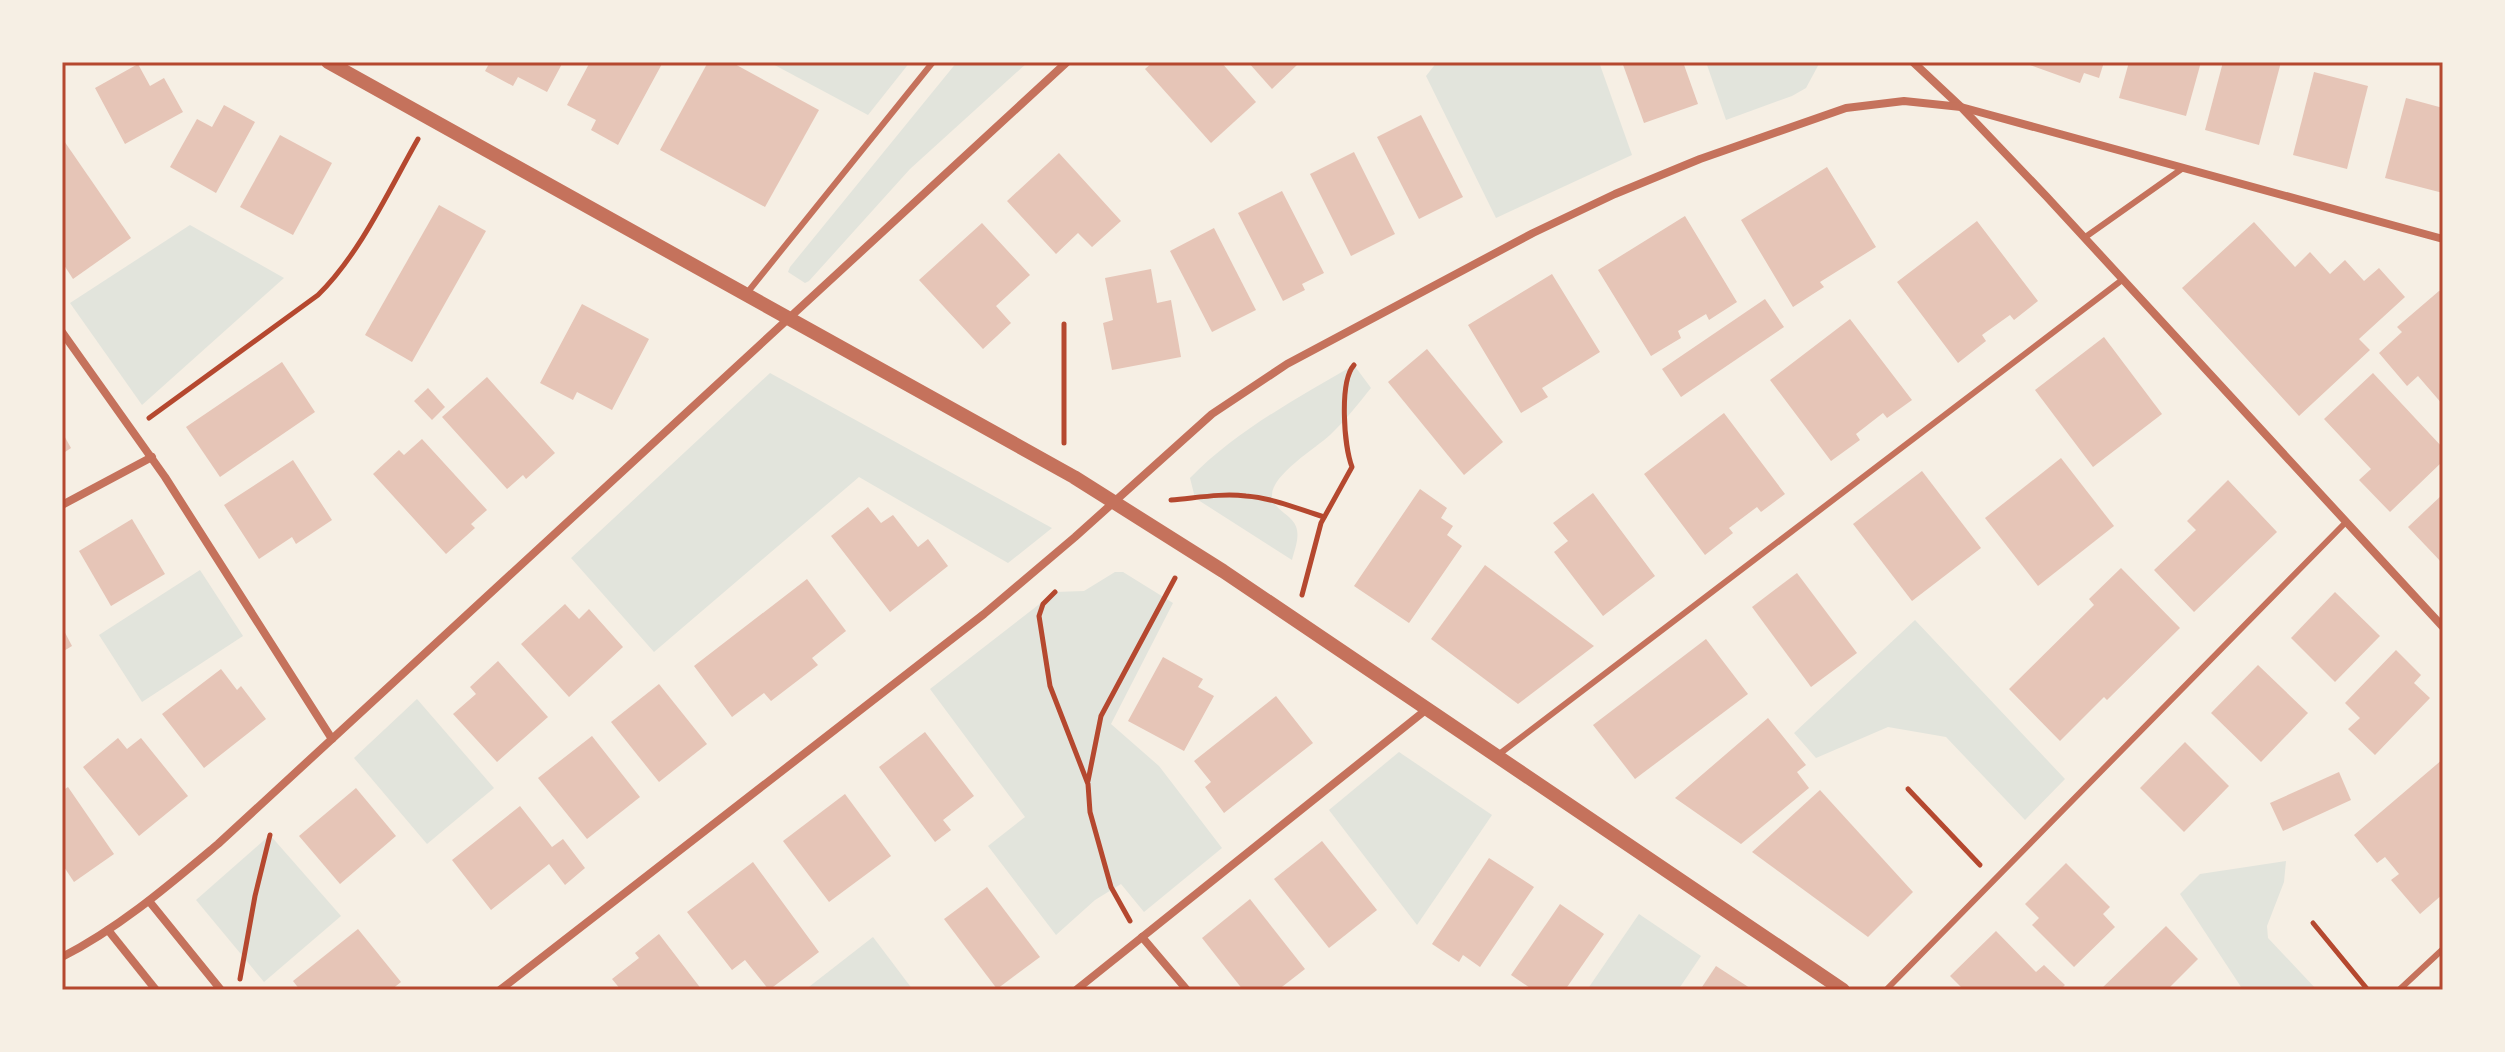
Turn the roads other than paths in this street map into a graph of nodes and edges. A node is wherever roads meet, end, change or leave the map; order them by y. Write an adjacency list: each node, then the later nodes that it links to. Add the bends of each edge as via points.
1 (328, 62): 10 (street)
2 (933, 62): 10 (lane)
3 (1067, 62): 11 (street)
4 (1913, 62): 5 (street)
5 (1961, 107): 6 (street); 7 (street); 14 (street, via 1904,101 1846,108 1615,194 1287,364 1212,414)
6 (2183, 168): 7 (lane); 8 (street)
7 (2084, 238): 9 (street)
8 (2443, 239)
9 (2122, 280): 16 (street); 20 (lane)
10 (747, 294): 11 (street)
11 (791, 318): 14 (street); 19 (street)
12 (62, 332): 13 (street)
13 (152, 457): 15 (street); 19 (street)
14 (1114, 501): 18 (street); 28 (street, via 984,614)
15 (62, 505)
16 (2346, 522): 17 (street); 32 (lane)
17 (2443, 627)
18 (1428, 708): 20 (street); 23 (street)
19 (332, 739): 21 (street)
20 (1498, 755): 31 (street)
21 (149, 901): 22 (street); 27 (street)
22 (108, 930): 25 (street); 26 (street)
23 (1142, 937): 29 (street); 30 (street)
24 (2443, 949): 33 (lane)
25 (62, 957)
26 (156, 990)
27 (221, 990)
28 (500, 990)
29 (1076, 990)
30 (1187, 990)
31 (1843, 990)
32 (1886, 990)
33 (2399, 990)

